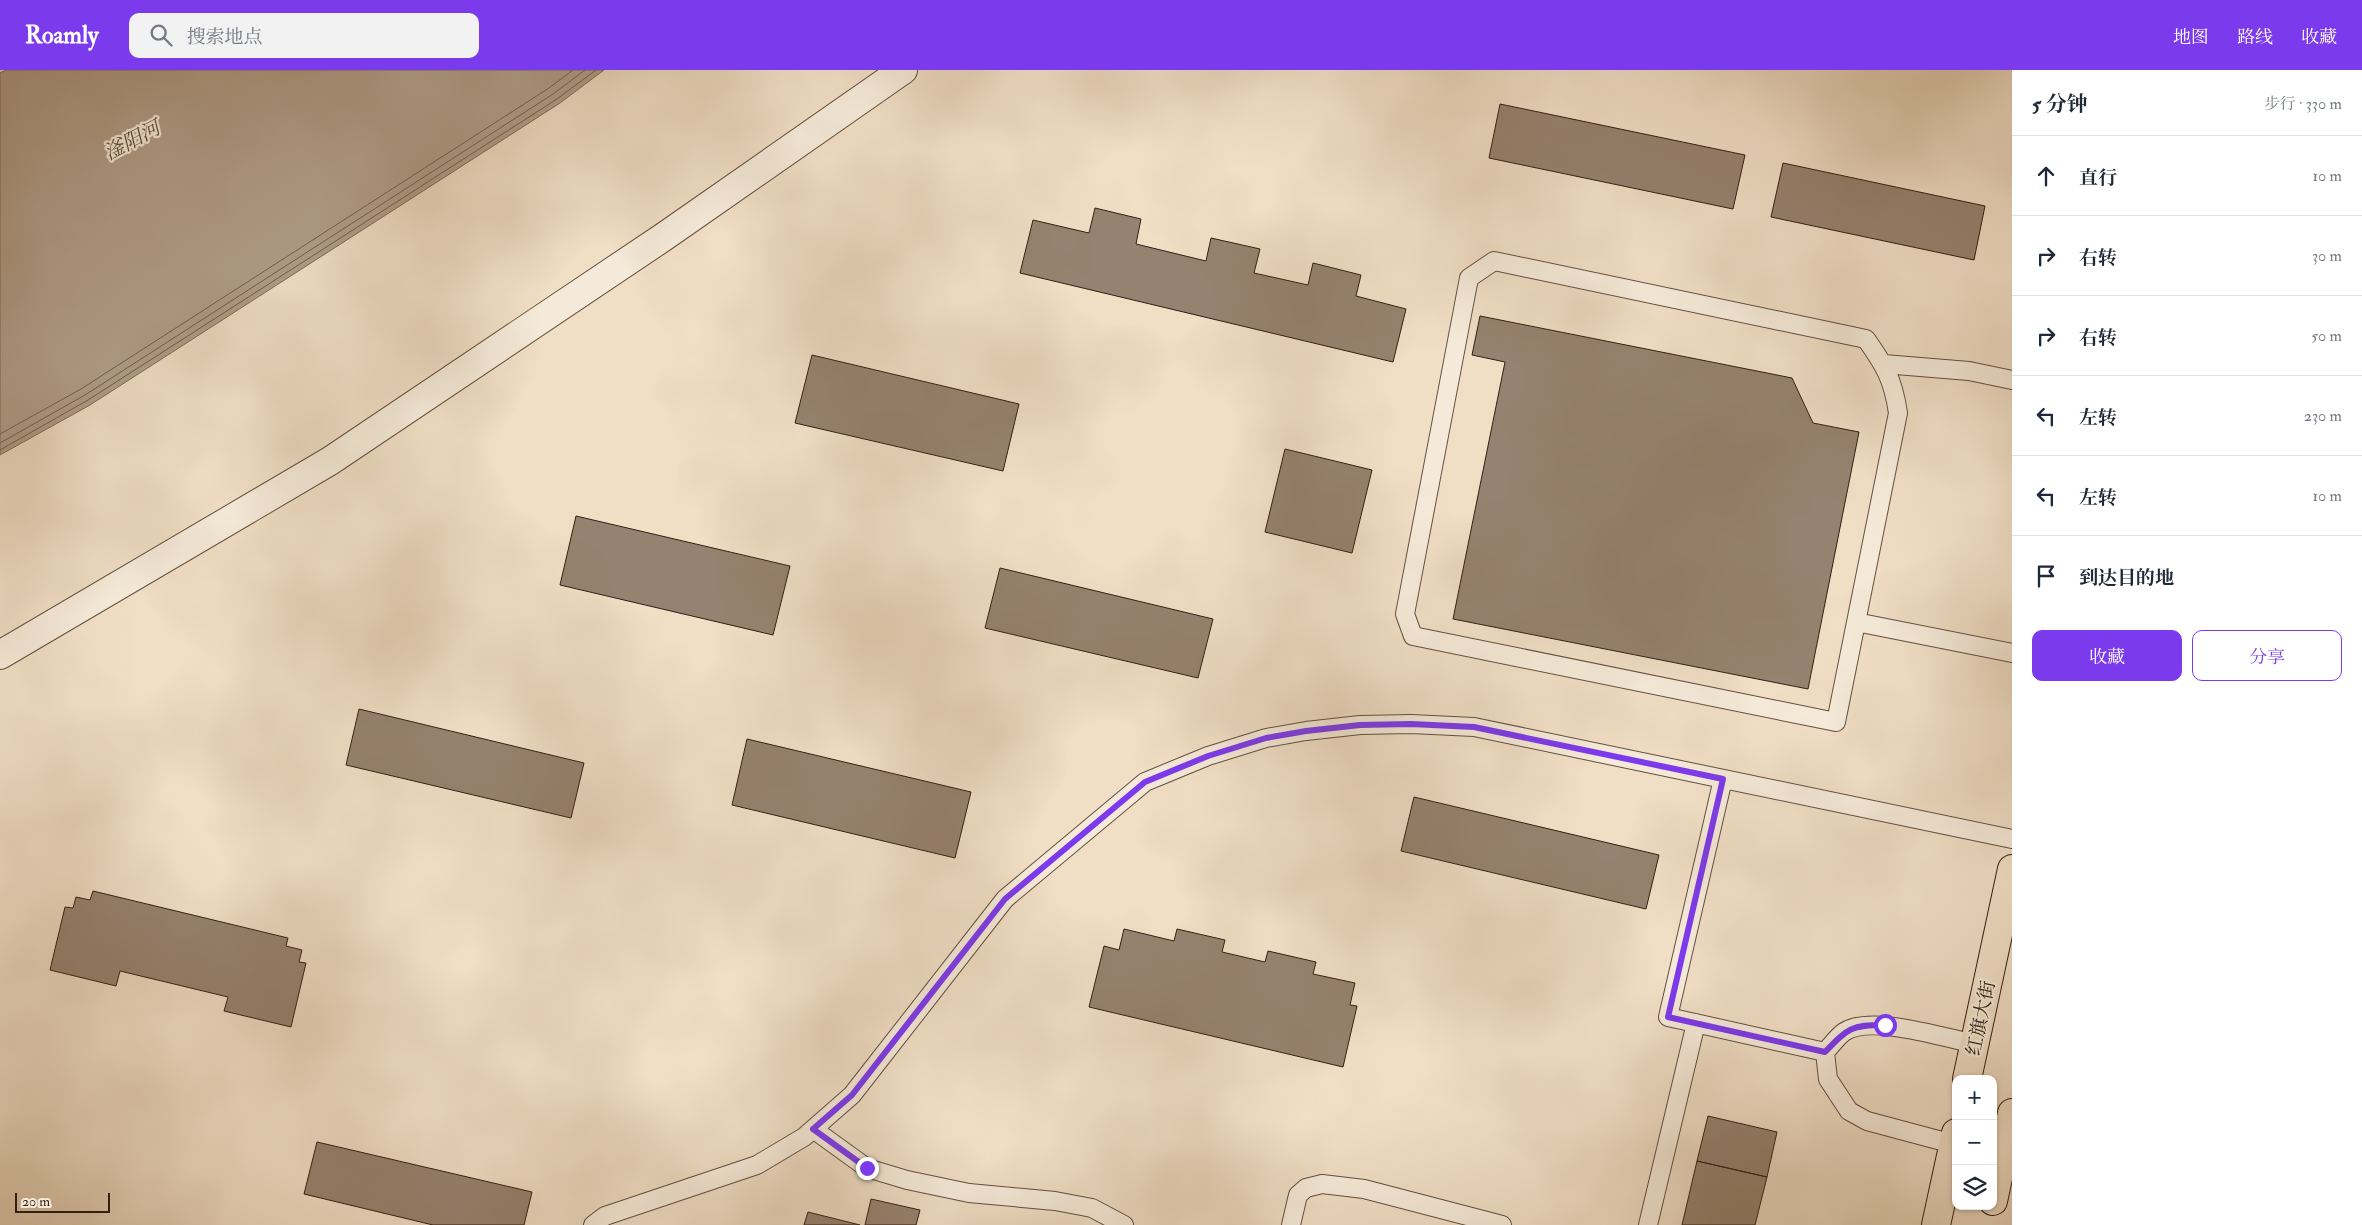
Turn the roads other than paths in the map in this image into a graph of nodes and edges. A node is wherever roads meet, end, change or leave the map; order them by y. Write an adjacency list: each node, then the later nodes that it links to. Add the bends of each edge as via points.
1 (903, 70): 6 (street, via 665,236 330,461)
2 (1884, 364): 3 (lane, via 1969,371); 4 (lane, via 1894,386 1898,412); 4 (lane, via 1866,339 1494,261 1469,278 1405,614 1413,636 1836,722)
3 (2012, 380)
4 (1856, 622): 5 (lane)
5 (2012, 653)
6 (0, 655)
7 (1723, 779): 8 (lane); 10 (lane, via 1668,1017); 15 (lane, via 1474,727 1411,724 1306,731 1266,738 1208,756 1145,782 1005,899 852,1095)
8 (2012, 838)
9 (2012, 869): 11 (main road, 红旗大街)
10 (1696, 1023): 12 (lane); 24 (lane)
11 (1975, 1044): 12 (lane, via 1885,1025 1864,1025 1845,1032); 13 (main road, 红旗大街)
12 (1825, 1052): 16 (lane, via 1828,1079 1849,1111 1868,1122)
13 (1968, 1075)
14 (2012, 1114): 18 (main road)
15 (813, 1129): 20 (lane, via 757,1164 606,1216); 21 (lane, via 867,1168 970,1193 1056,1201 1092,1208)
16 (1952, 1138)
17 (1952, 1153): 25 (main road)
18 (1997, 1183)
19 (1991, 1210): 26 (main road)
20 (593, 1225)
21 (1124, 1225)
22 (1292, 1225): 23 (lane, via 1298,1195 1306,1188 1322,1184 1364,1189)
23 (1502, 1225)
24 (1648, 1225)
25 (1936, 1225)
26 (1988, 1225)

